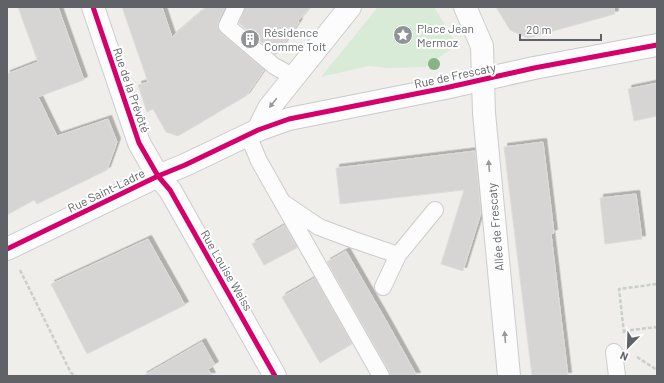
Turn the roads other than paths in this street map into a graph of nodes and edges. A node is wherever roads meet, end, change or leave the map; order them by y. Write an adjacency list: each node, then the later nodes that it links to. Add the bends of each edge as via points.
1 (93, 7): 9 (street, Rue de la Prévôté, via 139,143)
2 (236, 7): 6 (lane, via 227,26 274,66)
3 (350, 7): 6 (street)
4 (465, 7): 7 (street, via 482,46)
5 (657, 45): 7 (street, Rue de Frescaty)
6 (294, 77): 8 (street, one-way to 8)
7 (484, 79): 8 (street, Rue de Frescaty, via 289,119); 18 (street, Allée de Frescaty, one-way to 7, via 484,113)
8 (253, 133): 9 (street, Rue Saint-Ladre); 10 (lane, via 259,160)
9 (158, 176): 12 (street, Rue Saint-Ladre); 16 (street, Rue Louise Weiss, via 170,190)
10 (283, 204): 13 (lane, via 319,227); 17 (lane)
11 (435, 210): 13 (lane)
12 (8, 248)
13 (398, 255): 14 (lane)
14 (383, 287)
15 (614, 352): 19 (lane)
16 (275, 376)
17 (381, 376)
18 (509, 376)
19 (617, 376)

